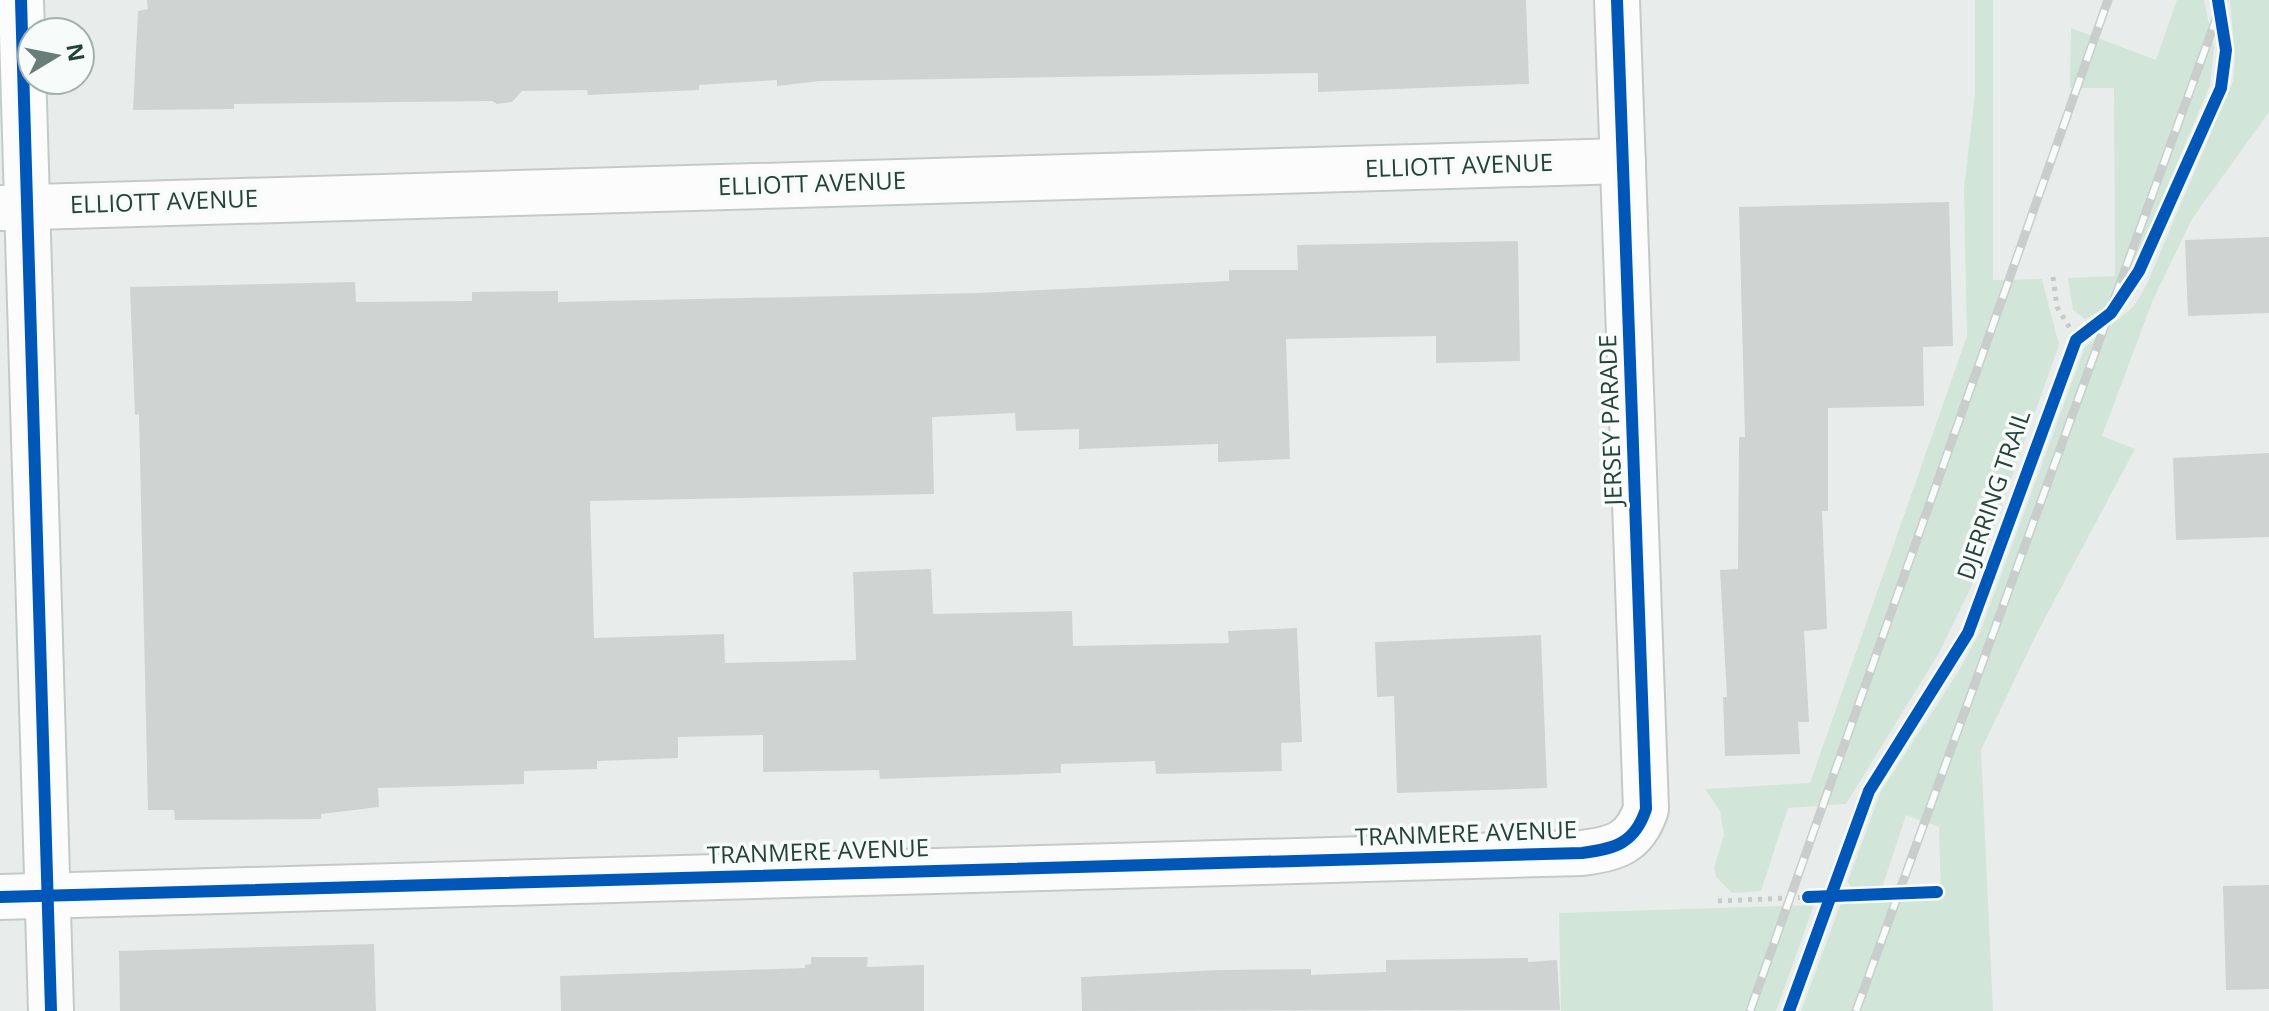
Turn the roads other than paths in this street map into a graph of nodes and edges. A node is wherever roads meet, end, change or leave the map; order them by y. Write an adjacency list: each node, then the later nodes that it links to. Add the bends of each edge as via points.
1 (21, 0): 4 (street)
2 (1617, 0): 3 (street, JERSEY PARADE)
3 (1623, 161): 4 (street, ELLIOTT AVENUE); 5 (street, JERSEY PARADE, via 1646,809)
4 (14, 207): 6 (street)
5 (1634, 836): 6 (street, TRANMERE AVENUE, via 1620,845 1582,853)
6 (47, 895): 7 (street, TRANMERE AVENUE); 8 (street)
7 (0, 897)
8 (51, 1011)

